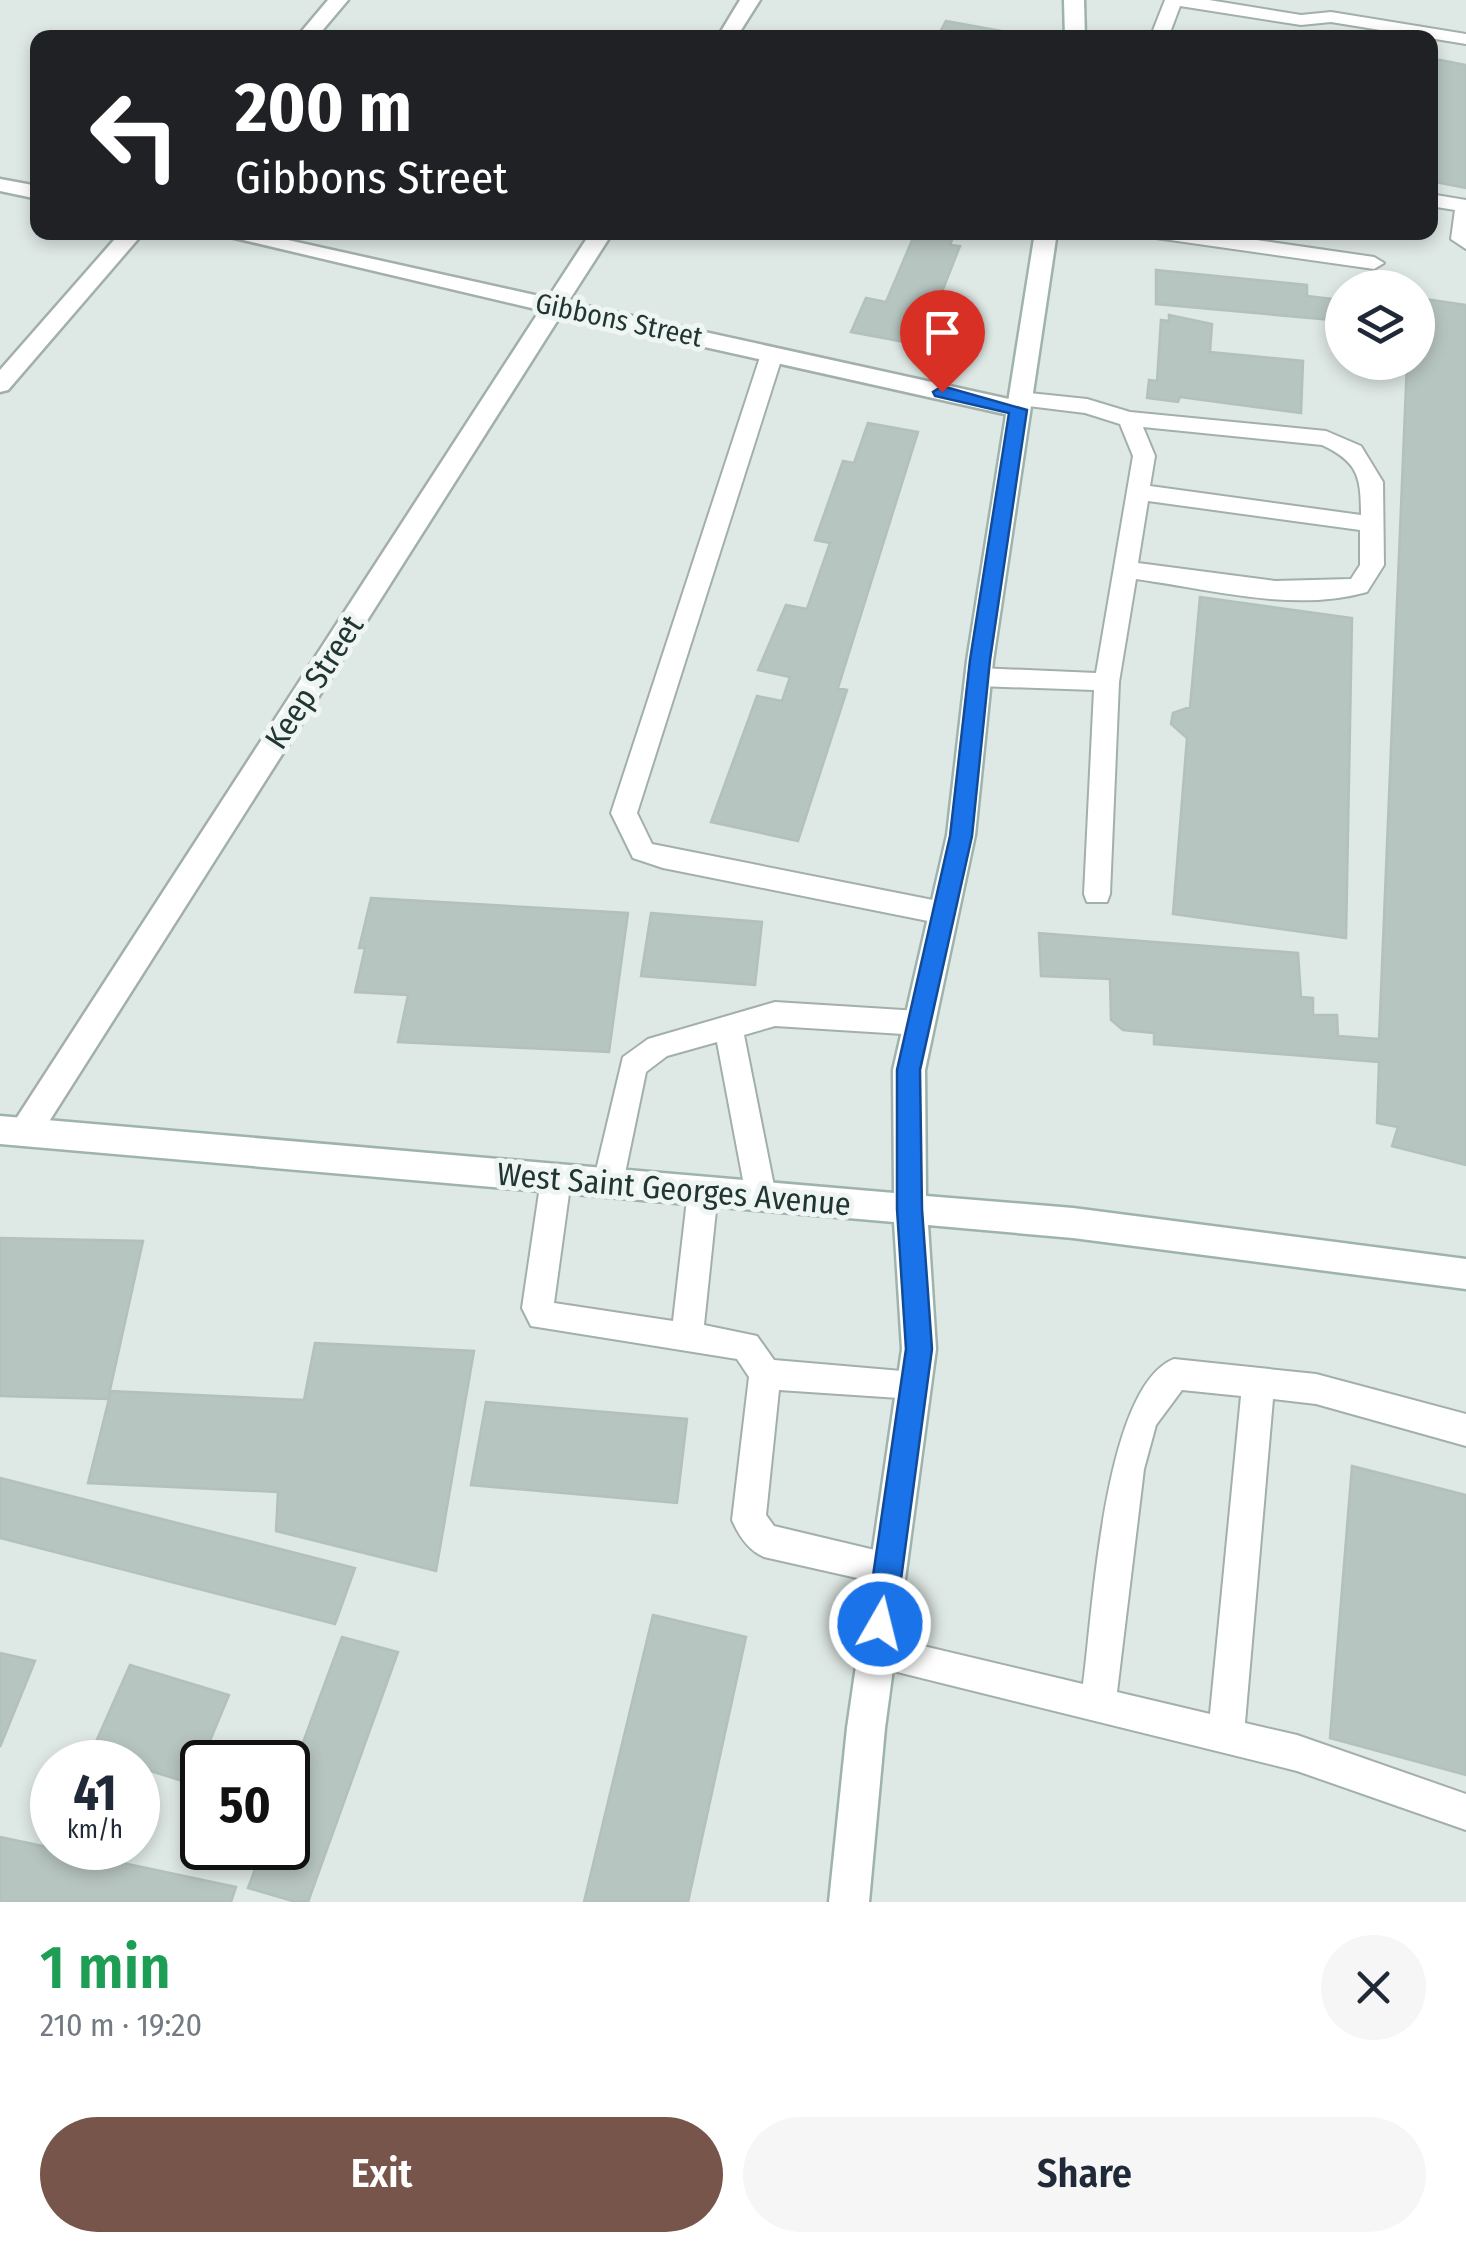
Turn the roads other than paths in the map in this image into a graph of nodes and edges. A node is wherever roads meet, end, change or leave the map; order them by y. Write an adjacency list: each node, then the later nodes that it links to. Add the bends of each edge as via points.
1 (338, 0): 8 (main road)
2 (750, 0): 9 (main road)
3 (1074, 0): 10 (main road)
4 (1175, 0): 6 (lane); 11 (lane)
5 (1368, 0): 7 (lane)
6 (1262, 14): 7 (lane); 12 (lane)
7 (1363, 22): 13 (lane)
8 (312, 30)
9 (731, 30)
10 (1075, 30)
11 (1163, 30)
12 (1257, 30)
13 (1411, 30)
14 (1438, 34): 15 (lane)
15 (1466, 39)
16 (0, 185): 17 (main road)
17 (30, 191)
18 (1438, 201): 19 (lane)
19 (1466, 206): 25 (lane)
20 (126, 240): 29 (main road)
21 (256, 240): 27 (main road, Gibbons Street)
22 (597, 240): 27 (main road, Keep Street)
23 (1045, 240): 30 (main road)
24 (1212, 240): 26 (lane)
25 (1466, 243)
26 (1374, 263)
27 (555, 306): 28 (main road, Gibbons Street); 41 (main road, Keep Street)
28 (772, 354): 30 (main road, Gibbons Street); 38 (lane, via 624,813 642,851 672,861)
29 (0, 385)
30 (1019, 404): 31 (lane, via 1086,406); 35 (main road)
31 (1129, 418): 32 (lane, via 1144,456); 33 (lane, via 1326,438 1353,450 1372,482)
32 (1138, 492): 33 (lane); 34 (lane)
33 (1372, 524): 34 (lane, via 1372,565 1358,586 1341,591)
34 (1124, 568): 36 (lane)
35 (978, 676): 36 (lane); 38 (main road, via 961,836)
36 (1107, 682): 37 (lane)
37 (1097, 894)
38 (944, 914): 39 (main road)
39 (920, 1023): 40 (lane, via 775,1014); 46 (main road, via 908,1070)
40 (728, 1027): 43 (lane, via 658,1047 633,1066); 45 (lane)
41 (13, 1131): 42 (main road, West Saint Georges Avenue)
42 (556, 1179): 43 (main road, West Saint Georges Avenue); 48 (lane, via 542,1316)
43 (608, 1184): 44 (main road, West Saint Georges Avenue)
44 (703, 1191): 45 (main road, West Saint Georges Avenue); 48 (lane)
45 (761, 1196): 46 (main road, West Saint Georges Avenue)
46 (910, 1209): 47 (main road, West Saint Georges Avenue, via 1073,1223); 51 (main road, via 919,1349)
47 (1466, 1274)
48 (687, 1335): 49 (lane, via 746,1346)
49 (765, 1374): 51 (lane); 53 (lane, via 749,1520 755,1533)
50 (1258, 1383): 52 (lane, via 1316,1389); 55 (lane, via 1174,1374 1142,1418 1128,1470); 56 (lane)
51 (914, 1384): 53 (main road)
52 (1466, 1430)
53 (888, 1568): 54 (main road)
54 (876, 1652): 55 (lane); 58 (main road)
55 (1098, 1707): 56 (lane)
56 (1226, 1736): 57 (lane)
57 (1466, 1812)
58 (848, 1902)

